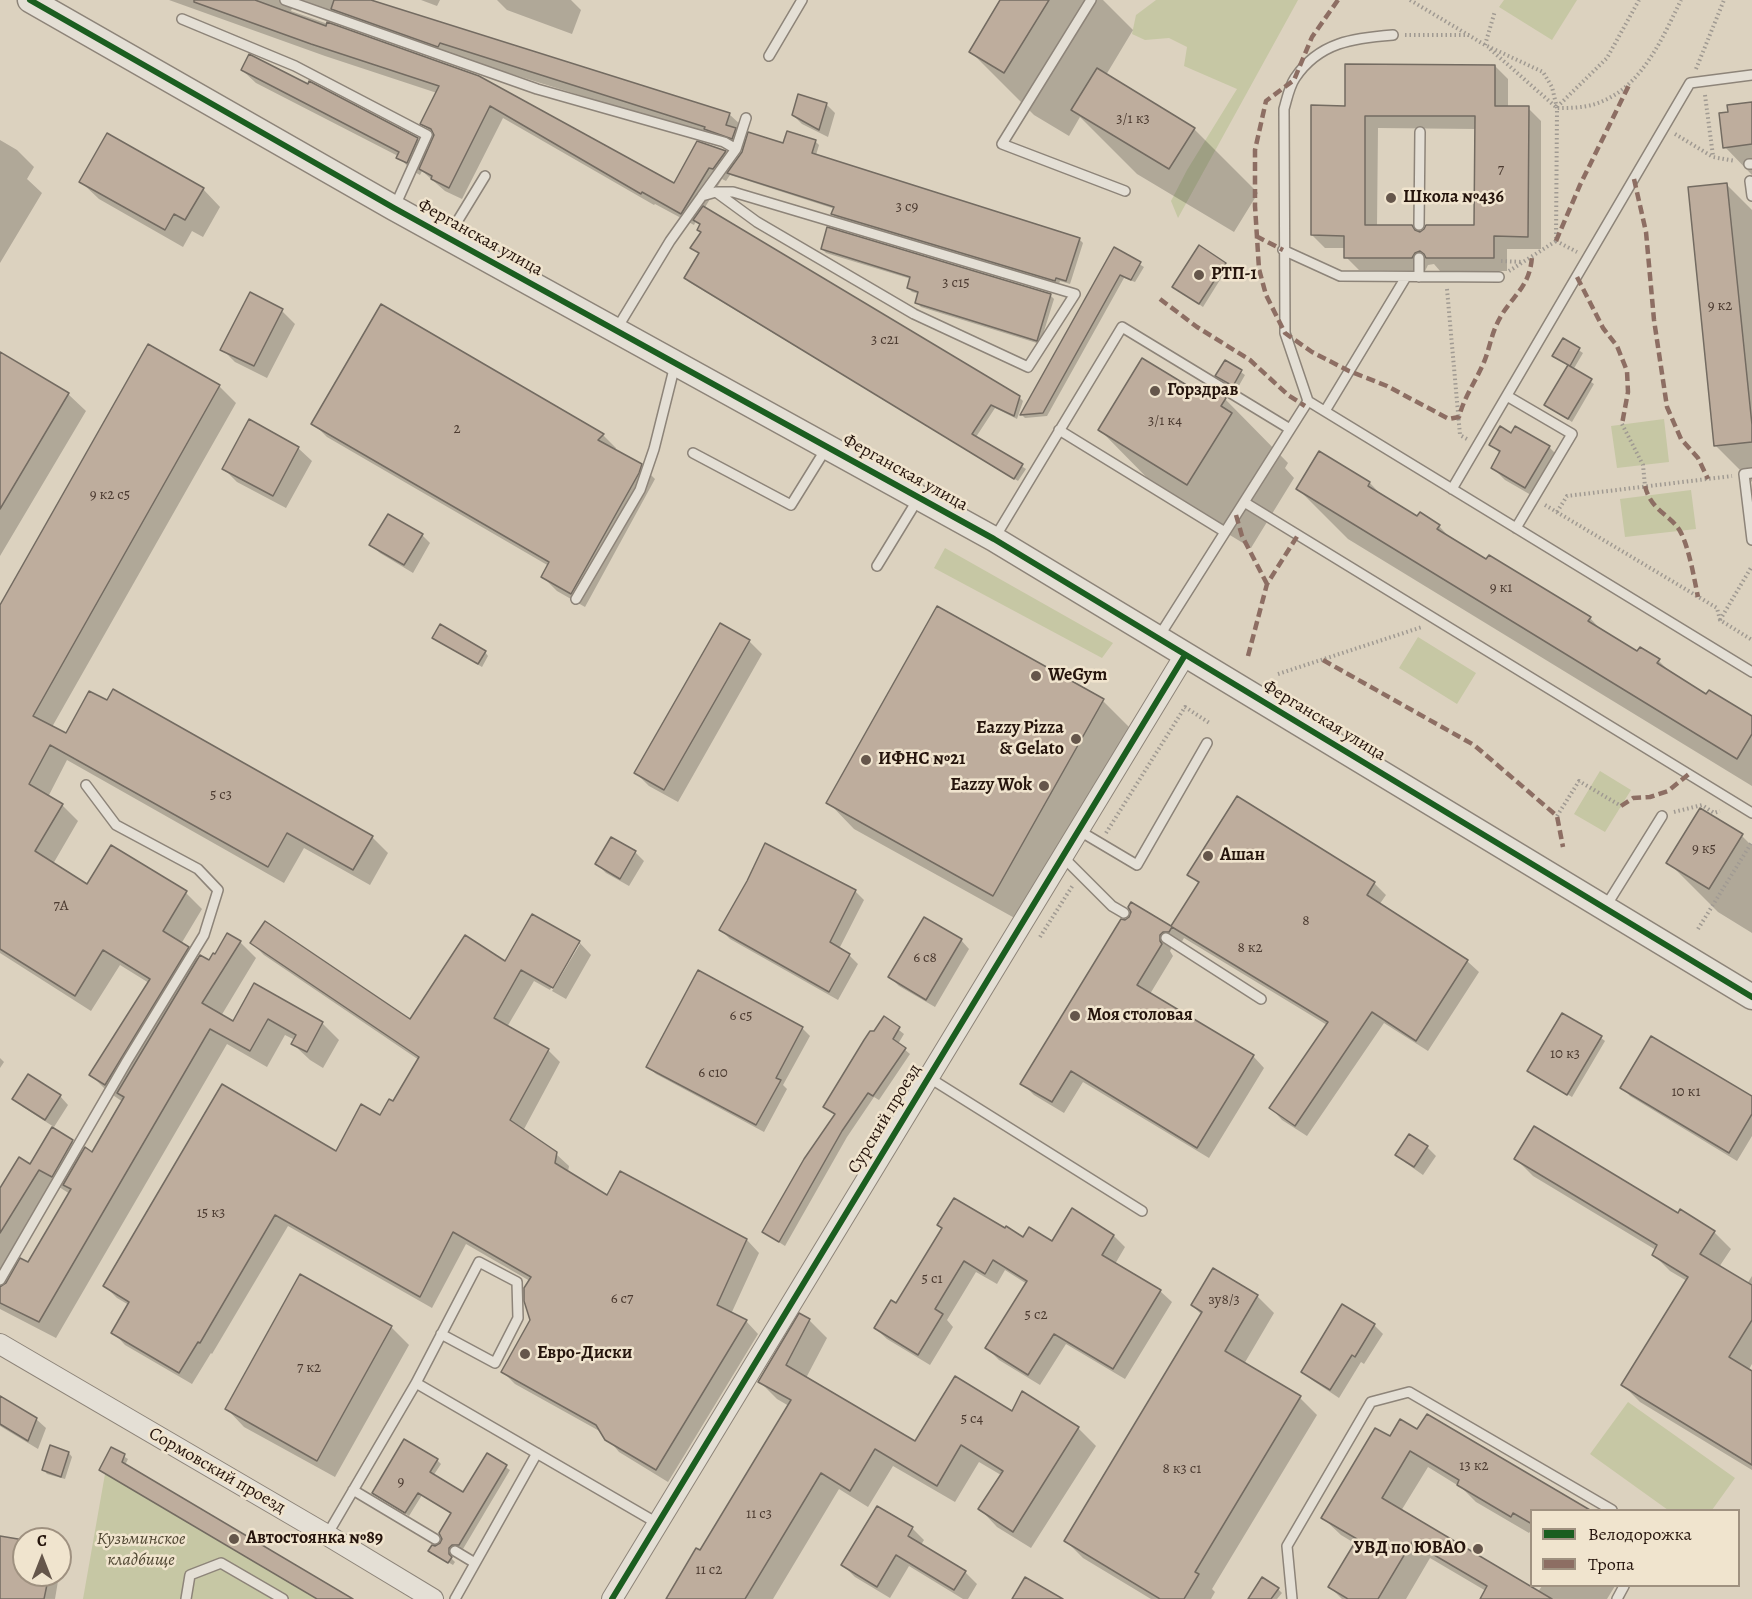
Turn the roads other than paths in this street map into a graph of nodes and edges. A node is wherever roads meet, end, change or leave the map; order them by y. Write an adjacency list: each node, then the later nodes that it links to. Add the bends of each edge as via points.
1 (30, 0): 18 (street, Ферганская улица)
2 (285, 0): 11 (lane, via 537,89 724,142)
3 (802, 0): 7 (lane)
4 (1091, 0): 14 (lane, via 1002,144)
5 (182, 19): 18 (lane, via 295,66 428,135)
6 (1394, 35): 21 (lane, via 1358,37 1334,46 1312,57 1294,80 1284,109)
7 (769, 56)
8 (1752, 75): 28 (lane, via 1690,83)
9 (746, 118): 11 (lane)
10 (1420, 132): 19 (lane)
11 (736, 149): 16 (lane)
12 (485, 176): 20 (lane)
13 (1750, 181): 17 (lane)
14 (1125, 191)
15 (716, 192): 15 (lane, via 733,192 1075,294 1028,367 914,314 757,222); 16 (lane)
16 (702, 196): 26 (lane)
17 (1752, 196)
18 (394, 208): 20 (street, Ферганская улица)
19 (1419, 225)
20 (447, 238): 26 (street, Ферганская улица)
21 (1283, 250): 23 (lane, via 1340,276); 29 (lane, via 1285,333)
22 (1419, 258): 24 (lane)
23 (1406, 277): 24 (lane); 30 (lane)
24 (1419, 277): 25 (lane)
25 (1499, 277)
26 (616, 330): 27 (street, Ферганская улица)
27 (675, 363): 33 (street, Ферганская улица); 44 (lane, via 640,490)
28 (1507, 396): 36 (lane); 39 (lane, via 1572,434)
29 (1308, 401): 30 (lane); 31 (lane)
30 (1325, 411): 36 (lane)
31 (1290, 429): 32 (lane, via 1122,327); 38 (lane)
32 (1059, 430): 40 (lane); 41 (lane)
33 (827, 447): 34 (lane, via 791,506); 37 (street, Ферганская улица)
34 (693, 453)
35 (1748, 474): 42 (lane)
36 (1452, 489): 39 (lane)
37 (919, 498): 41 (street, Ферганская улица); 43 (lane)
38 (1244, 502): 40 (lane); 50 (lane)
39 (1516, 528): 47 (lane)
40 (1225, 532): 45 (lane)
41 (994, 539): 45 (street, Ферганская улица)
42 (1752, 540)
43 (877, 566)
44 (576, 599)
45 (1158, 638): 46 (street, Ферганская улица)
46 (1185, 655): 52 (street, Сурский проезд); 54 (street, Ферганская улица)
47 (1752, 672)
48 (1207, 743): 52 (lane, via 1137,865)
49 (86, 785): 61 (lane, via 116,825 198,869 218,890 204,934)
50 (1752, 813)
51 (1662, 816): 54 (lane)
52 (1078, 830): 53 (street, Сурский проезд)
53 (1062, 856): 55 (lane); 59 (street, Сурский проезд)
54 (1605, 909): 57 (street, Ферганская улица)
55 (1124, 913)
56 (1166, 938): 58 (lane)
57 (1752, 997)
58 (1261, 999)
59 (928, 1077): 60 (lane); 68 (street, Сурский проезд)
60 (1142, 1211)
61 (0, 1280)
62 (441, 1334): 62 (lane, via 479,1262 517,1282 518,1318 495,1363); 64 (lane)
63 (0, 1344): 69 (street, Сормовский проезд)
64 (416, 1383): 65 (lane); 66 (lane)
65 (537, 1453): 68 (lane); 72 (lane)
66 (353, 1490): 69 (lane); 70 (lane)
67 (1610, 1509): 78 (lane, via 1409,1392 1371,1402 1287,1546)
68 (657, 1523): 77 (street, Сурский проезд)
69 (327, 1535): 75 (street, Сормовский проезд)
70 (435, 1539)
71 (455, 1551): 72 (lane)
72 (475, 1563): 76 (lane)
73 (186, 1599): 74 (lane, via 190,1575 221,1563)
74 (283, 1599)
75 (433, 1599)
76 (455, 1599)
77 (612, 1599)
78 (1292, 1599)

